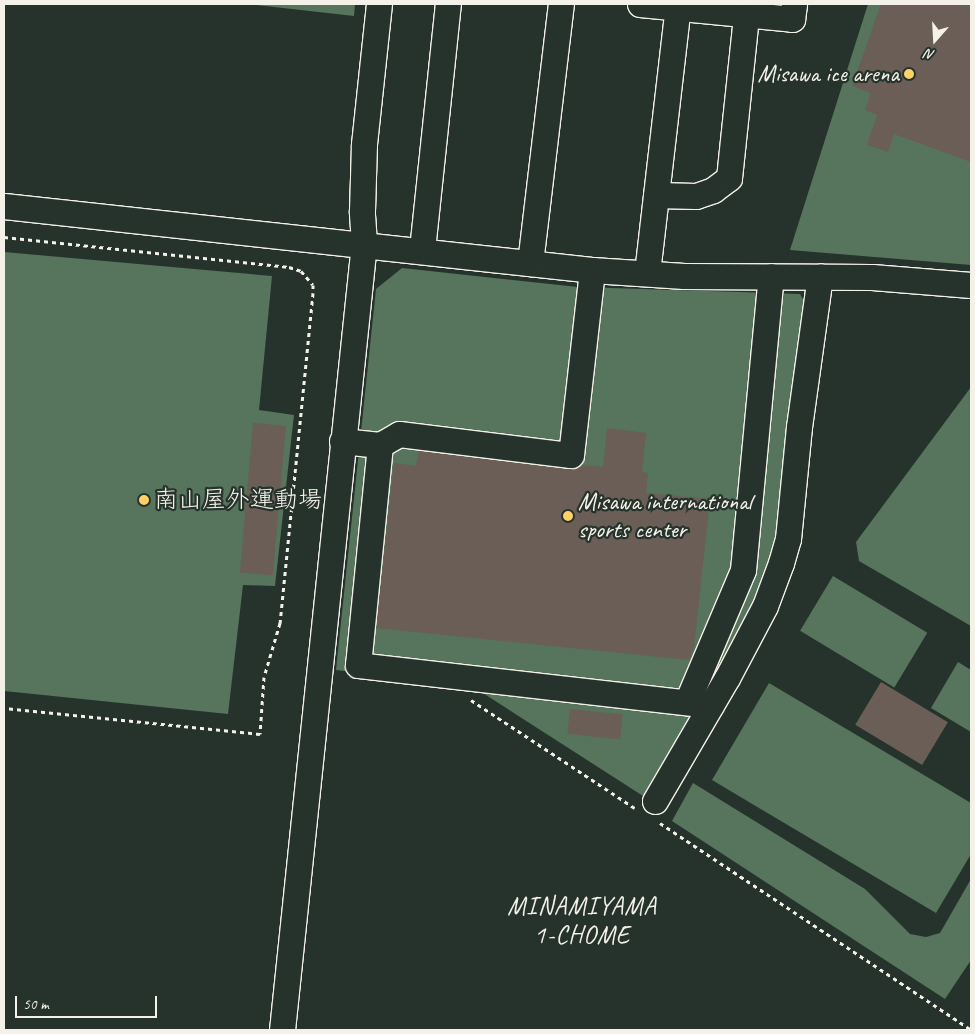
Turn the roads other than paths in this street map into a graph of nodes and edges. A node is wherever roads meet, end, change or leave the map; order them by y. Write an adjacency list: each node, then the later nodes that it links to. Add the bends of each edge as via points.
1 (379, 4): 10 (street, via 364,144)
2 (448, 4): 11 (street)
3 (561, 4): 12 (street)
4 (640, 4): 6 (street)
5 (794, 4): 7 (street, via 792,19)
6 (678, 6): 7 (street); 8 (street)
7 (746, 15): 8 (street, via 729,178 696,196)
8 (656, 195): 14 (street)
9 (4, 206): 10 (street)
10 (364, 243): 11 (street); 18 (street)
11 (422, 250): 12 (street)
12 (530, 263): 13 (street)
13 (592, 270): 14 (street); 19 (street, via 571,455 399,434)
14 (647, 273): 15 (street)
15 (771, 276): 16 (street); 20 (street, via 743,570)
16 (820, 276): 17 (street, via 872,276); 21 (street, via 799,427 788,539 765,606)
17 (971, 285)
18 (342, 441): 19 (street); 23 (street)
19 (380, 445): 20 (street, via 358,665)
20 (687, 702): 21 (street)
21 (711, 704): 22 (street)
22 (648, 810)
23 (282, 1030)

